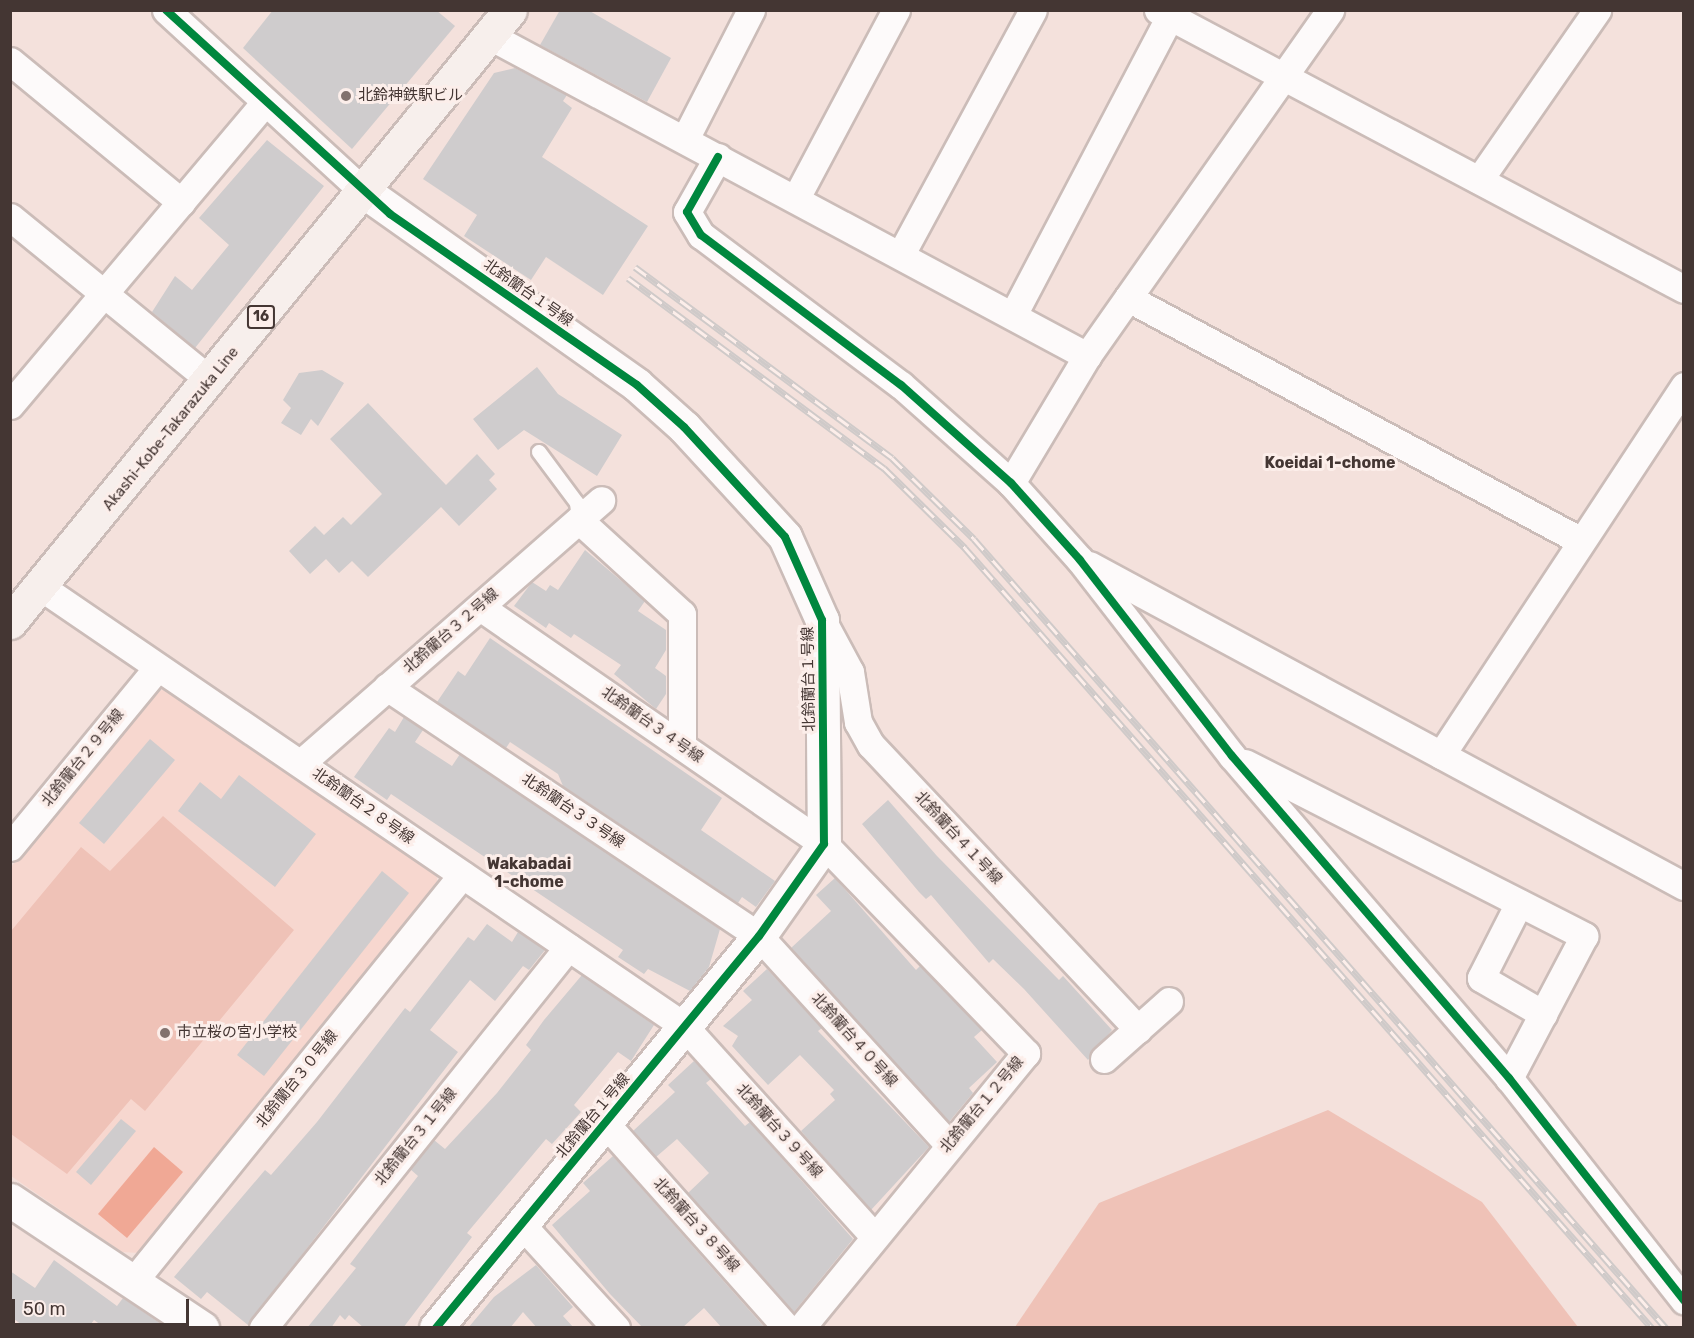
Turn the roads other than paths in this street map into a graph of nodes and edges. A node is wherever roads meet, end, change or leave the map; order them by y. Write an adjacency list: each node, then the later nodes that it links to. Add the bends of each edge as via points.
1 (166, 10): 12 (street, 北鈴蘭台１号線)
2 (510, 10): 9 (main road, Akashi-Kobe-Takarazuka Line / 16)
3 (751, 10): 13 (street)
4 (896, 10): 17 (street)
5 (1033, 10): 20 (street)
6 (1330, 10): 11 (street)
7 (1597, 10): 15 (street)
8 (1164, 14): 11 (street); 24 (street)
9 (488, 35): 13 (street); 16 (main road, Akashi-Kobe-Takarazuka Line / 16)
10 (10, 61): 18 (street)
11 (1284, 77): 15 (street); 23 (street)
12 (264, 103): 16 (street, 北鈴蘭台１号線); 18 (street)
13 (685, 139): 14 (street)
14 (717, 157): 17 (street); 30 (street, via 687,212 701,235 901,385)
15 (1479, 180): 21 (street)
16 (362, 190): 26 (main road, Akashi-Kobe-Takarazuka Line / 16); 37 (street, 北鈴蘭台１号線, via 637,385 684,427 785,537)
17 (796, 198): 20 (street)
18 (181, 202): 22 (street)
19 (10, 216): 22 (street)
20 (901, 254): 24 (street)
21 (1683, 289)
22 (104, 294): 26 (street); 28 (street)
23 (1128, 298): 25 (street); 33 (street)
24 (1013, 315): 25 (street)
25 (1087, 356): 30 (street)
26 (211, 381): 35 (main road, Akashi-Kobe-Takarazuka Line / 16)
27 (1683, 386): 33 (street)
28 (16, 388)
29 (539, 452): 32 (lane, via 577,503)
30 (1011, 483): 34 (street)
31 (601, 500): 32 (street, 北鈴蘭台３２号線)
32 (579, 519): 36 (street, 北鈴蘭台３２号線); 41 (street, via 682,614)
33 (1581, 542): 42 (street)
34 (1080, 560): 42 (street); 43 (street)
35 (40, 587): 38 (main road, Akashi-Kobe-Takarazuka Line / 16); 39 (street, 北鈴蘭台２８号線)
36 (480, 607): 40 (street, 北鈴蘭台３２号線); 41 (street, 北鈴蘭台３４号線)
37 (822, 620): 45 (street, 北鈴蘭台１号線); 55 (street, 北鈴蘭台４１号線, via 850,672 858,722 871,745)
38 (10, 622)
39 (156, 669): 44 (street, 北鈴蘭台２８号線); 46 (street, 北鈴蘭台２９号線)
40 (387, 687): 44 (street, 北鈴蘭台３２号線); 50 (street, 北鈴蘭台３３号線)
41 (682, 746): 45 (street, 北鈴蘭台３４号線)
42 (1441, 755): 48 (street)
43 (1232, 756): 49 (street); 57 (street)
44 (301, 763): 47 (street, 北鈴蘭台２８号線)
45 (824, 844): 50 (street, 北鈴蘭台１号線); 59 (street, 北鈴蘭台１２号線, via 1026,1053)
46 (10, 847)
47 (462, 875): 51 (street, 北鈴蘭台２８号線); 63 (street, 北鈴蘭台３０号線)
48 (1683, 886)
49 (1519, 903): 53 (street, via 1481,978); 53 (street, via 1584,936)
50 (759, 936): 54 (street, 北鈴蘭台１号線); 59 (street, 北鈴蘭台４０号線)
51 (568, 947): 54 (street, 北鈴蘭台２８号線); 67 (street, 北鈴蘭台３１号線)
52 (1169, 1001): 55 (street)
53 (1543, 1014): 57 (street)
54 (684, 1026): 58 (street, 北鈴蘭台１号線); 62 (street, 北鈴蘭台３９号線)
55 (1138, 1029): 56 (street)
56 (1104, 1059)
57 (1509, 1078): 64 (street)
58 (604, 1123): 61 (street, 北鈴蘭台１号線); 69 (street, 北鈴蘭台３８号線)
59 (949, 1145): 62 (street, 北鈴蘭台１２号線)
60 (10, 1200): 63 (street)
61 (521, 1224): 65 (street, 北鈴蘭台１号線); 68 (street)
62 (874, 1236): 70 (street, 北鈴蘭台１２号線)
63 (132, 1283): 66 (street)
64 (1683, 1300)
65 (437, 1327)
66 (201, 1328)
67 (263, 1328)
68 (616, 1328)
69 (787, 1328)
70 (801, 1328)

